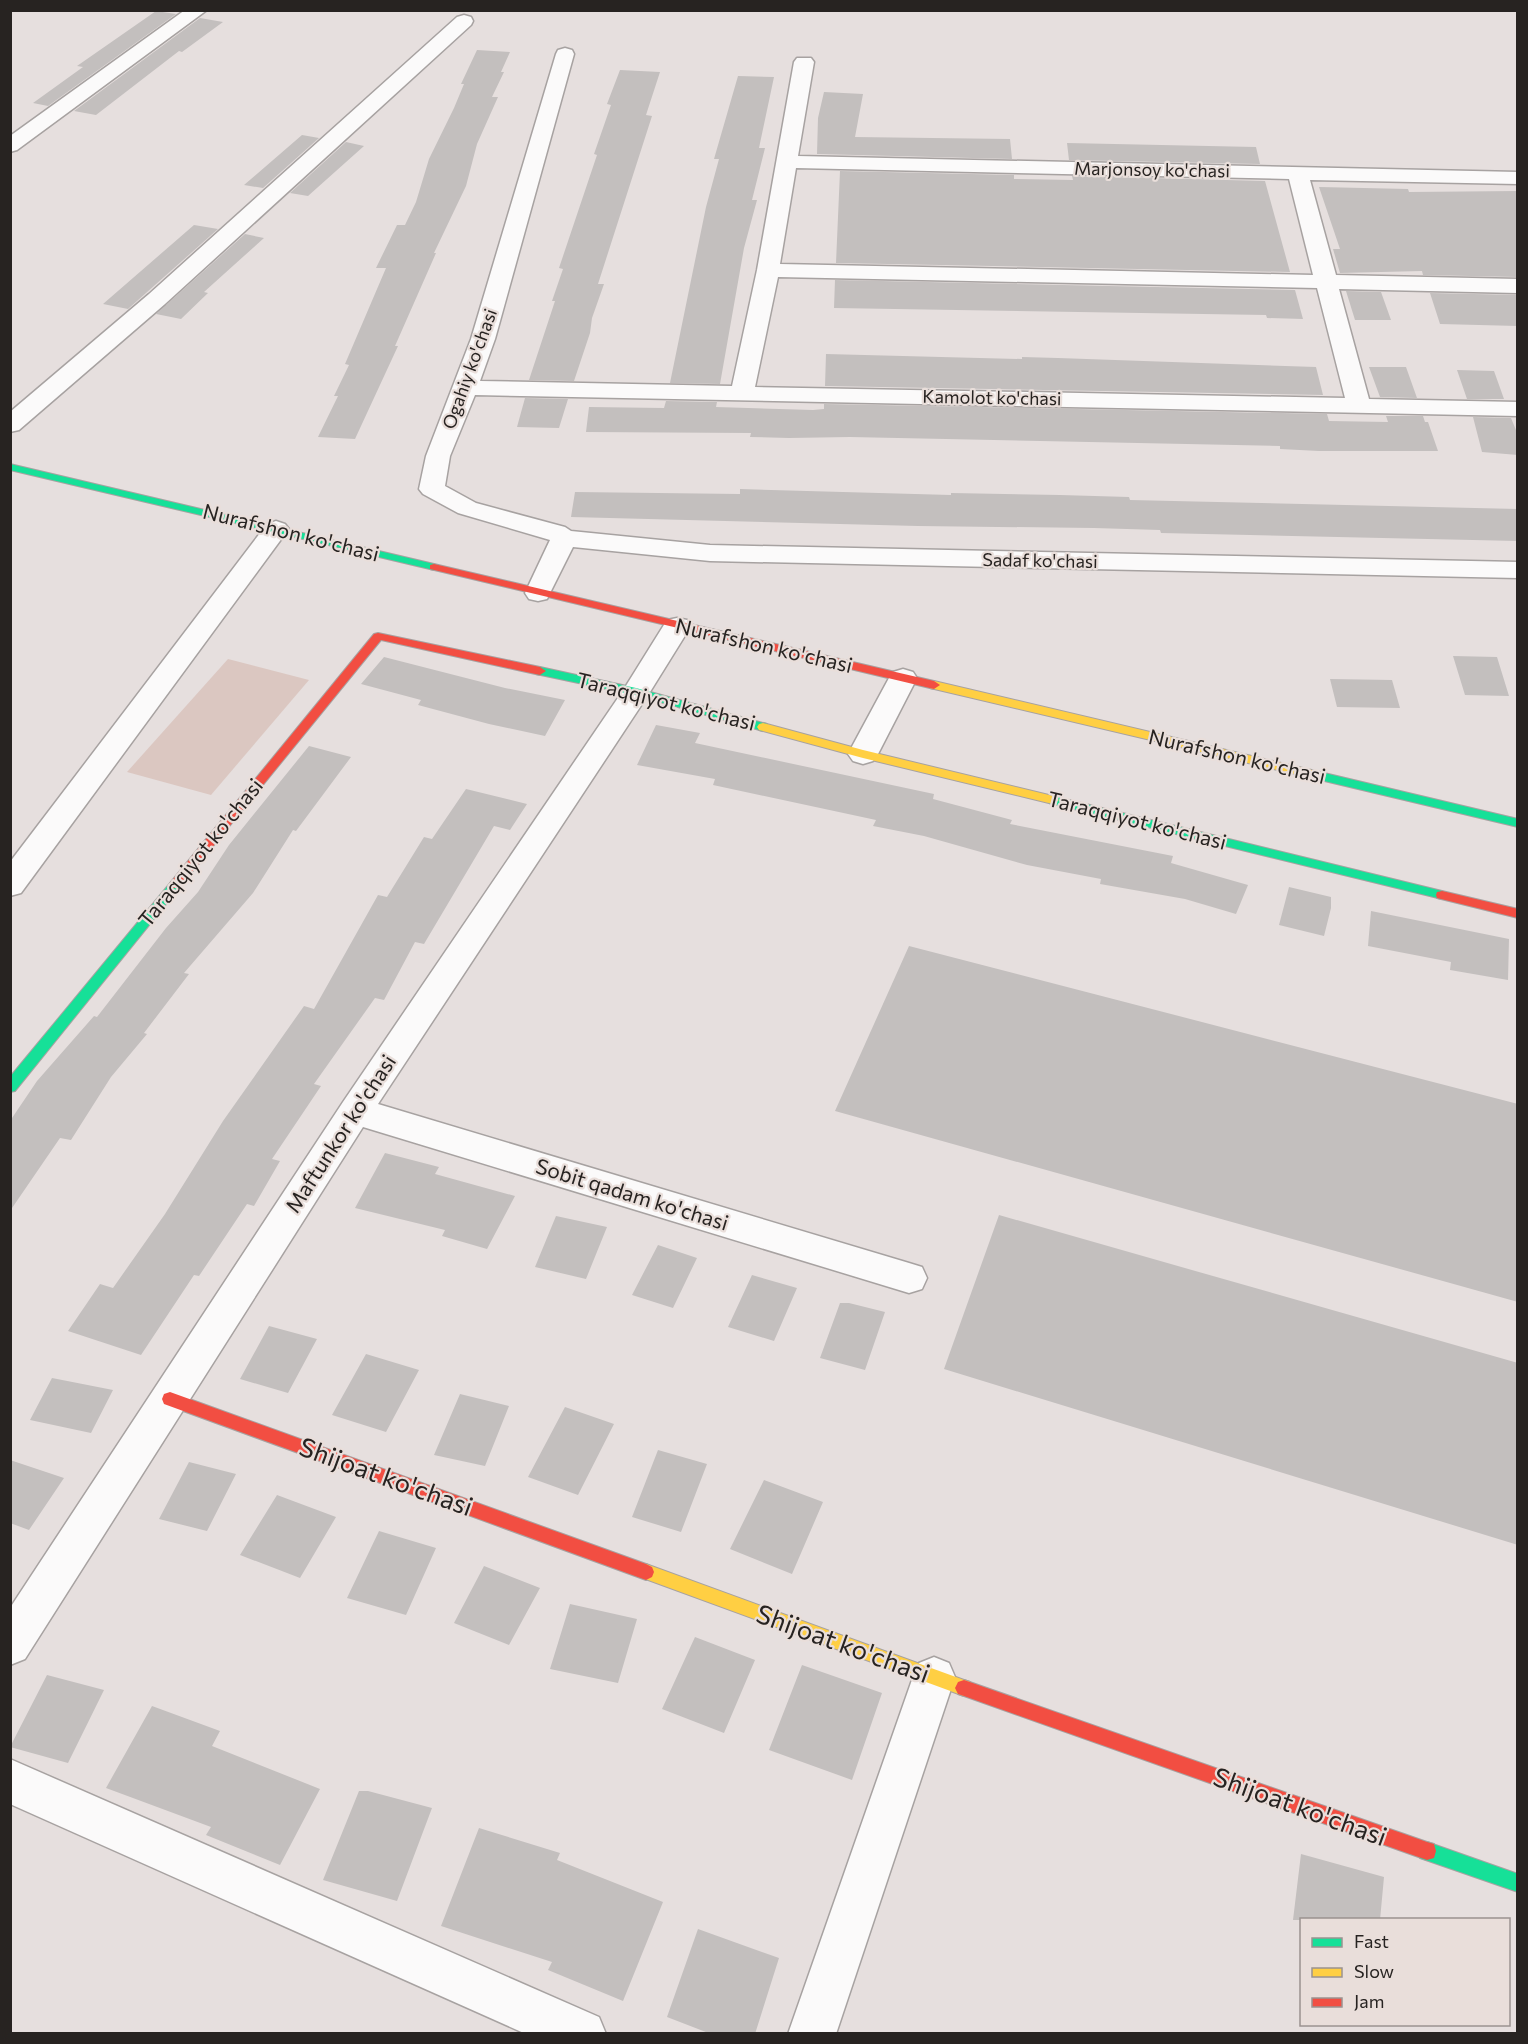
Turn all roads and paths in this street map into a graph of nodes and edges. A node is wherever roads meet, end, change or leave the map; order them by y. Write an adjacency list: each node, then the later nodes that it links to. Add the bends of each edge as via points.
1 (198, 10): 5 (street)
2 (464, 21): 16 (street, via 157,299)
3 (565, 54): 12 (street, Ogahiy ko'chasi)
4 (804, 62): 6 (street)
5 (10, 146)
6 (786, 162): 7 (street, Marjonsoy ko'chasi); 9 (street)
7 (1299, 174): 8 (street, Marjonsoy ko'chasi); 10 (street)
8 (1518, 178)
9 (768, 270): 10 (street); 13 (street)
10 (1325, 281): 11 (street); 14 (street)
11 (1518, 286)
12 (466, 388): 13 (street, Kamolot ko'chasi); 19 (street, Ogahiy ko'chasi, via 438,456 432,489 467,508 556,532)
13 (742, 393): 14 (street, Kamolot ko'chasi)
14 (1359, 406): 15 (street, Kamolot ko'chasi)
15 (1518, 409)
16 (10, 424)
17 (10, 467): 18 (street, Nurafshon ko'chasi)
18 (276, 529): 21 (street, Nurafshon ko'chasi); 27 (street)
19 (564, 538): 20 (street, Sadaf ko'chasi, via 722,554); 21 (street)
20 (1518, 570)
21 (538, 593): 22 (street, Nurafshon ko'chasi)
22 (677, 626): 23 (street, Nurafshon ko'chasi); 24 (street, Maftunkor ko'chasi)
23 (903, 678): 25 (street); 26 (street, Nurafshon ko'chasi)
24 (636, 692): 25 (street, Taraqqiyot ko'chasi); 29 (street, Taraqqiyot ko'chasi, via 378,636); 30 (street, Maftunkor ko'chasi)
25 (862, 754): 28 (street, Taraqqiyot ko'chasi)
26 (1518, 823)
27 (10, 885)
28 (1518, 914)
29 (10, 1087)
30 (355, 1111): 31 (street, Sobit qadam ko'chasi); 32 (street, Maftunkor ko'chasi)
31 (909, 1278)
32 (170, 1398): 33 (street, Maftunkor ko'chasi); 34 (street, Shijoat ko'chasi)
33 (10, 1645)
34 (934, 1677): 36 (street, Shijoat ko'chasi); 38 (street)
35 (10, 1781): 37 (street)
36 (1518, 1884)
37 (582, 2034)
38 (812, 2034)

